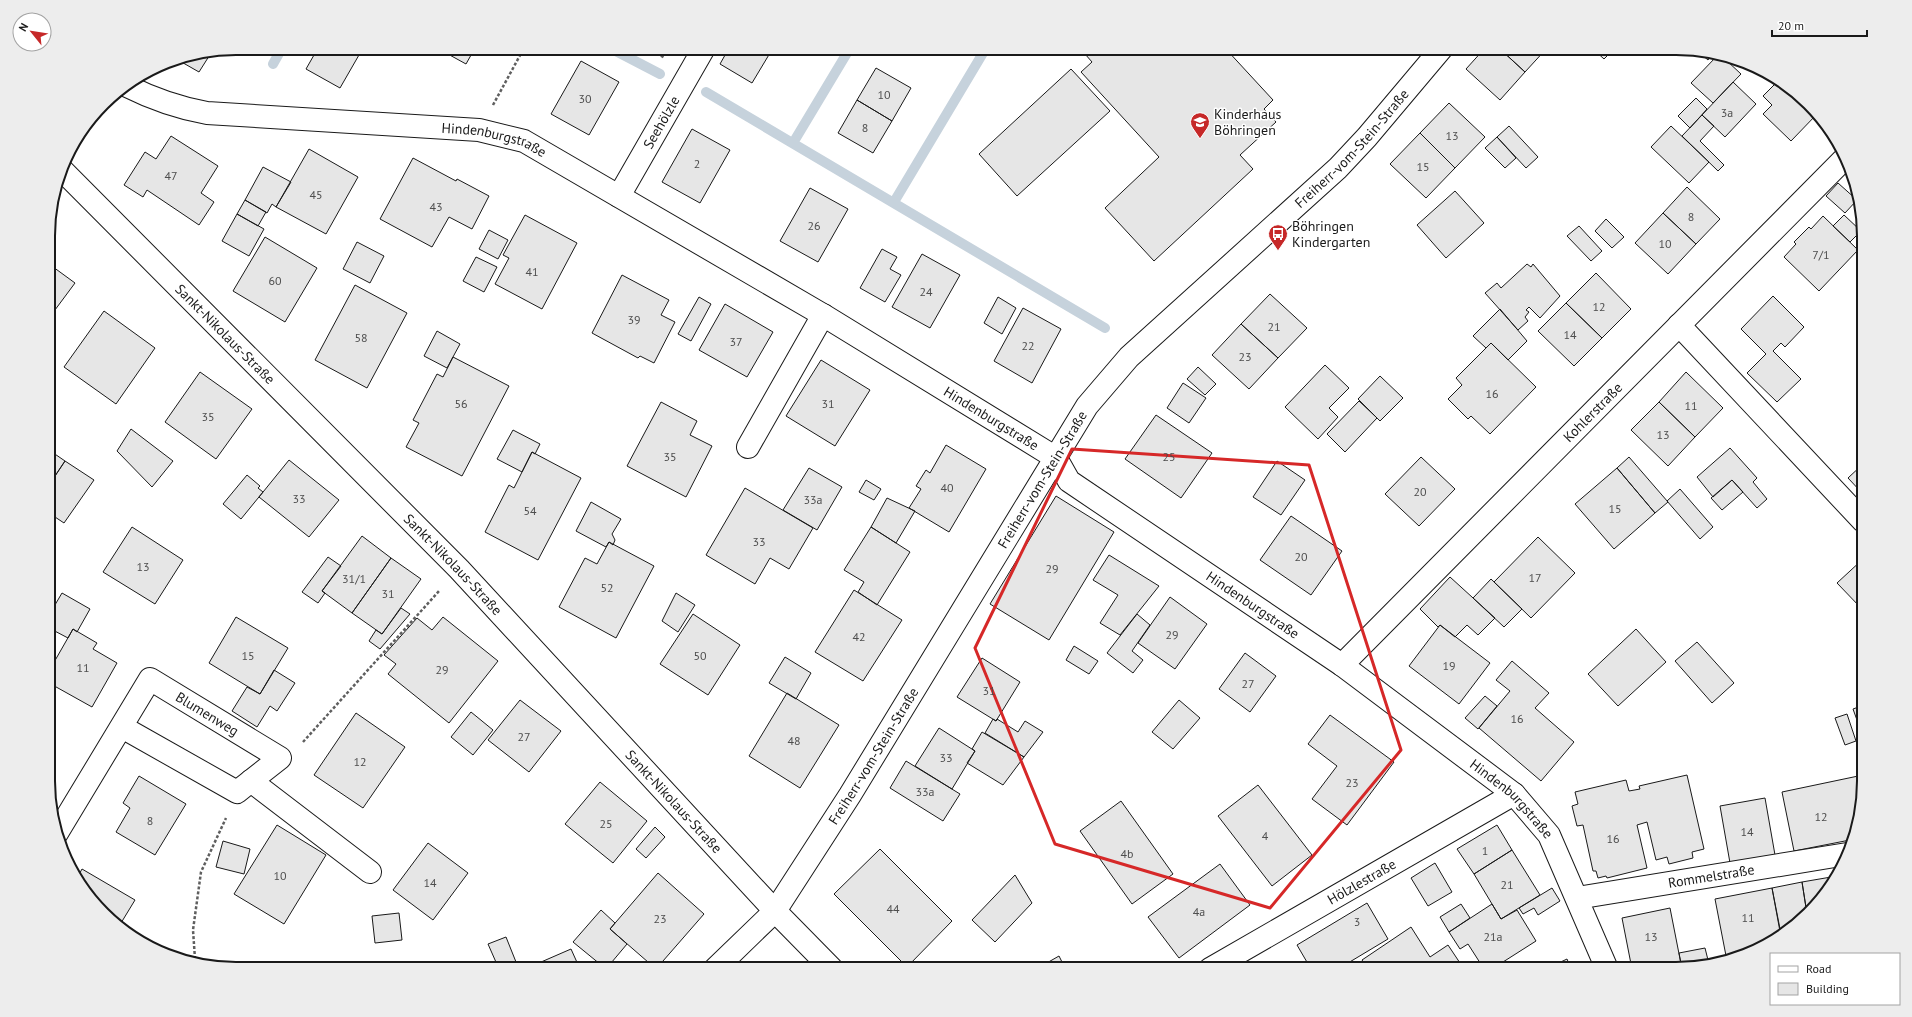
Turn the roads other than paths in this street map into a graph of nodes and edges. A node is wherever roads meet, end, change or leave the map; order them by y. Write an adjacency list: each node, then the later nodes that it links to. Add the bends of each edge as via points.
1 (700, 55): 6 (street, Seehölzle)
2 (1436, 55): 10 (street, Freiherr-vom-Stein-Straße, via 1338,168 1129,357 1087,406)
3 (132, 88): 6 (street, Hindenburgstraße, via 182,108 207,113 479,130 524,141)
4 (1841, 162): 8 (street, Kohlerstraße)
5 (66, 174): 20 (street, Sankt-Nikolaus-Straße, via 459,569)
6 (619, 196): 7 (street, Hindenburgstraße)
7 (823, 315): 9 (street); 10 (street, Hindenburgstraße)
8 (1679, 325): 11 (street); 12 (street, Kohlerstraße)
9 (748, 447)
10 (1056, 458): 12 (street, Hindenburgstraße, via 1069,481); 20 (street, Freiherr-vom-Stein-Straße, via 850,795)
11 (1857, 516)
12 (1342, 665): 15 (street, Hindenburgstraße)
13 (122, 727): 14 (street); 14 (street, Blumenweg, via 150,679 280,758); 16 (street, Blumenweg)
14 (244, 787): 18 (street)
15 (1514, 794): 19 (street, Hindenburgstraße, via 1549,835); 23 (street, Hölzlestraße)
16 (61, 827)
17 (1841, 855): 19 (street, Rommelstraße)
18 (370, 872)
19 (1576, 898): 24 (street, Hindenburgstraße)
20 (775, 911): 21 (street, Freiherr-vom-Stein-Straße); 22 (street, Sankt-Nikolaus-Straße)
21 (722, 962)
22 (825, 962)
23 (1222, 962)
24 (1604, 962)

